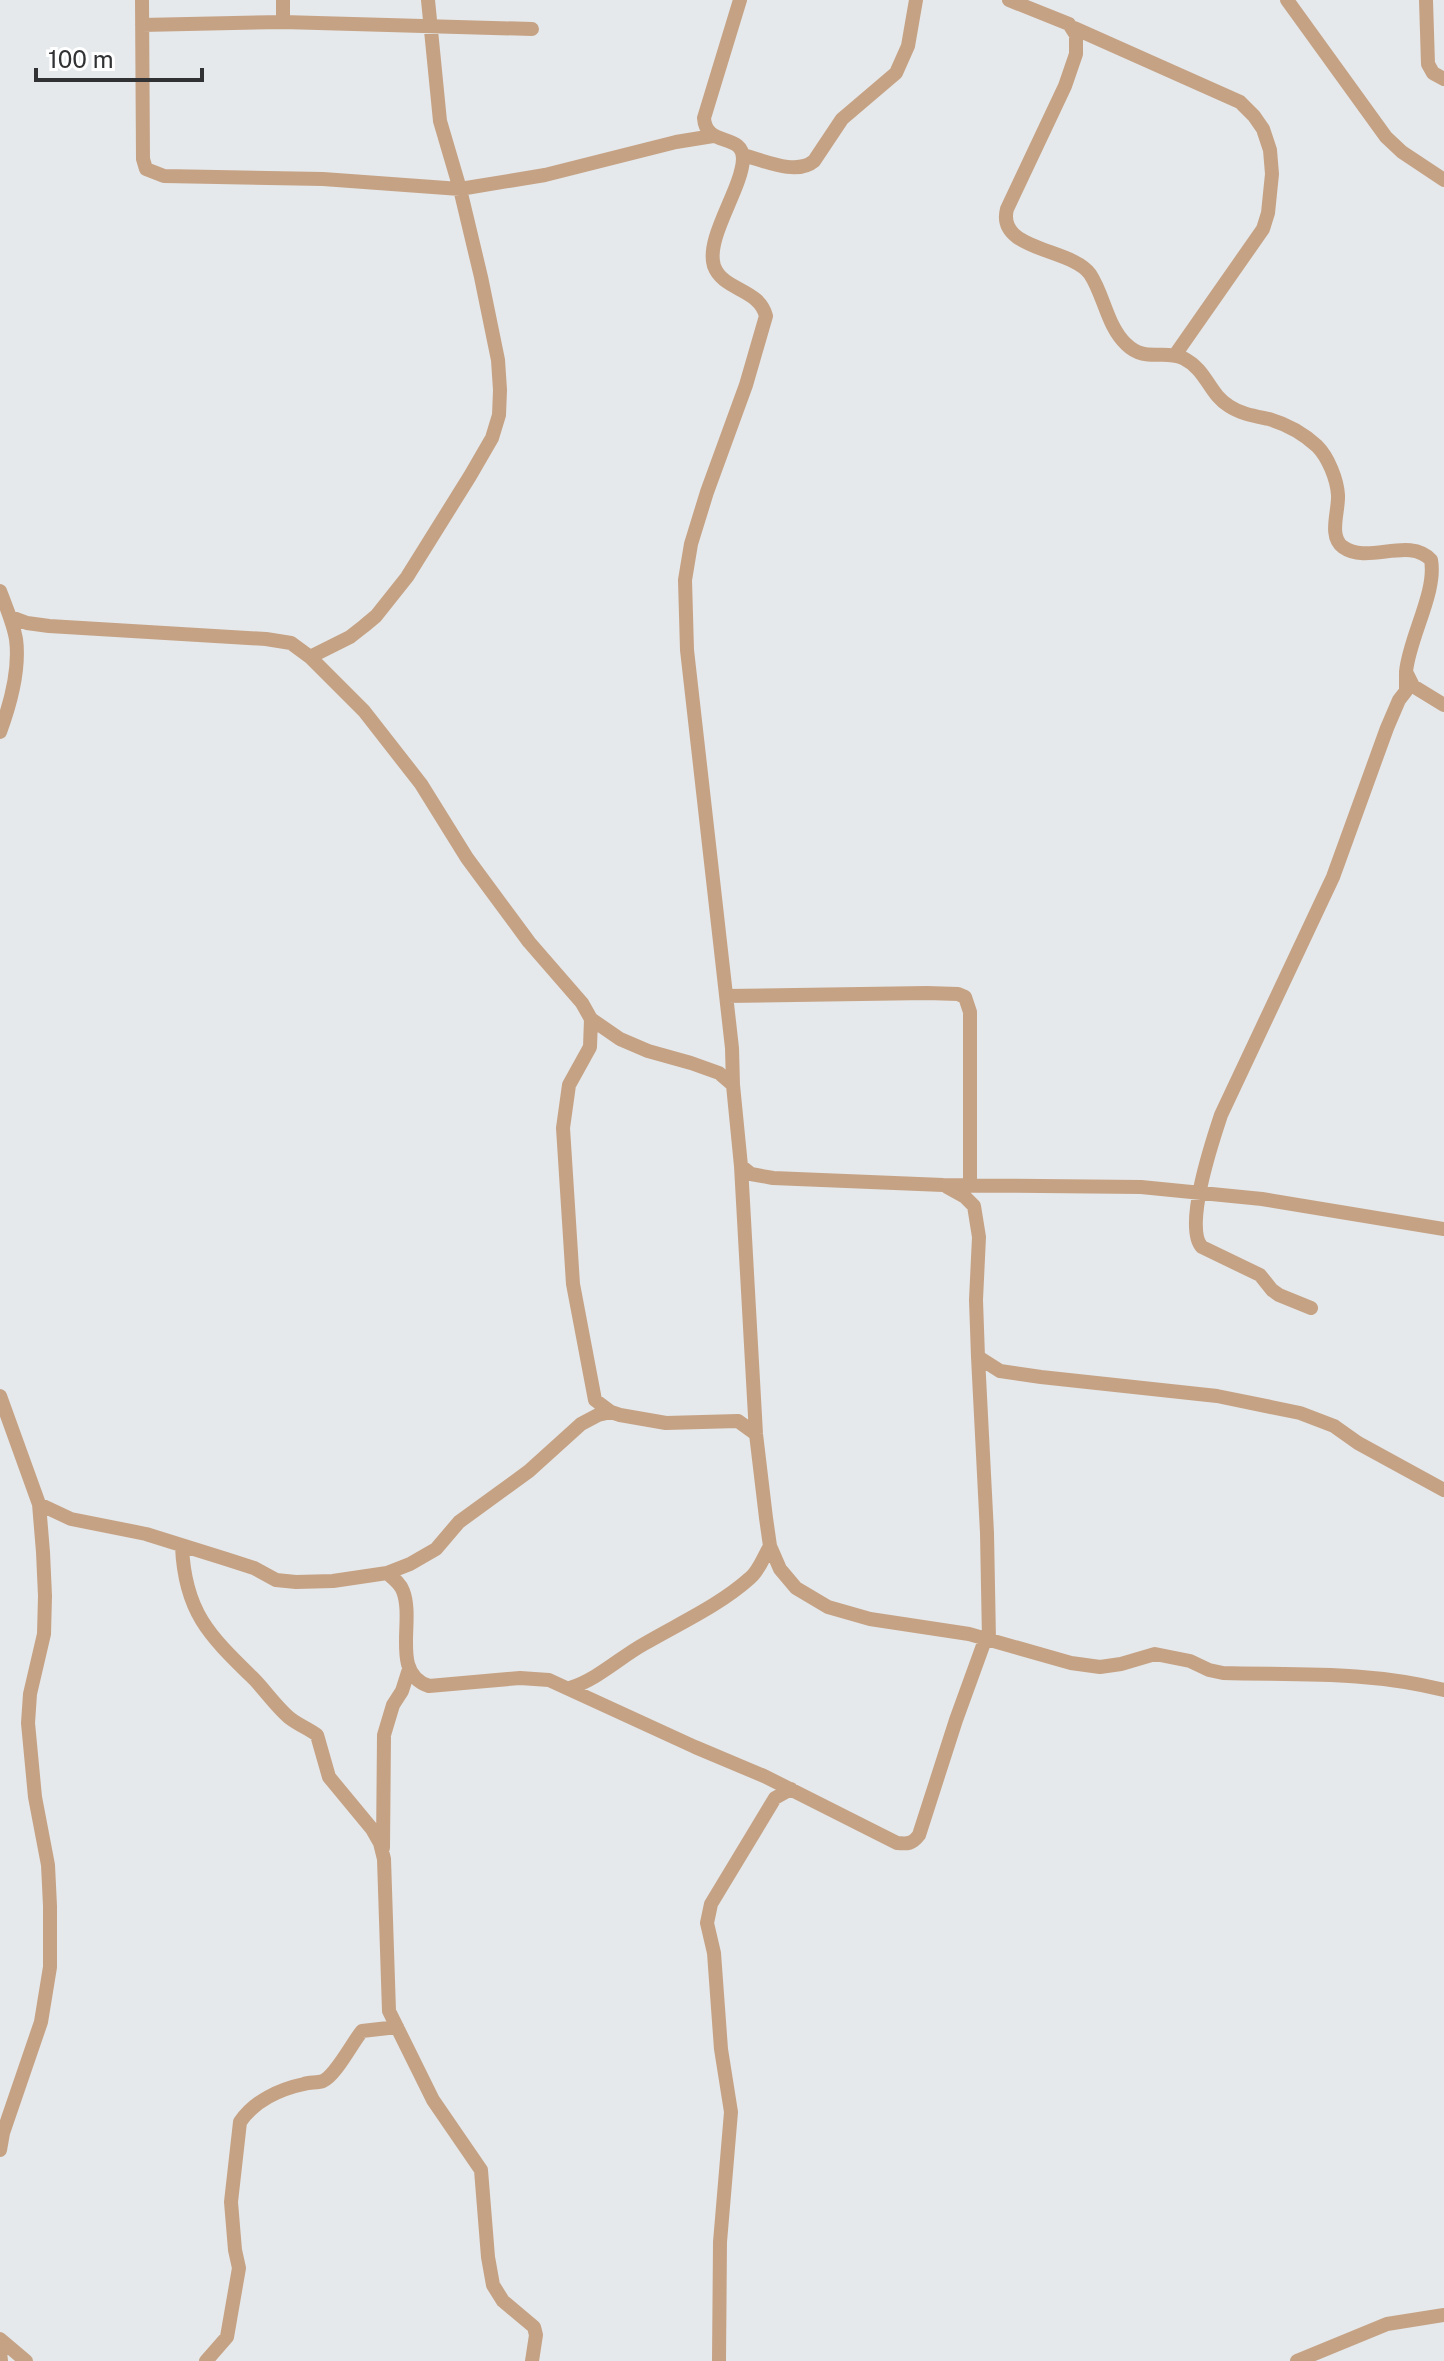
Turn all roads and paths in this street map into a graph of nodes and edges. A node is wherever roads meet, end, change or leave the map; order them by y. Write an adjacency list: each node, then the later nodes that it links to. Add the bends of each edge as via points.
1 (142, 0): 10 (street)
2 (283, 0): 9 (street)
3 (428, 0): 11 (street)
4 (740, 0): 15 (street, via 704,118)
5 (916, 0): 16 (street, via 908,46 896,73 842,119 814,161 796,168)
6 (1009, 0): 12 (street)
7 (1287, 0): 17 (street, via 1386,137)
8 (1426, 0): 14 (street, via 1428,64)
9 (283, 22): 10 (street); 11 (street)
10 (142, 25): 18 (street, via 146,169 164,176)
11 (430, 25): 13 (street); 18 (street, via 440,121)
12 (1074, 28): 19 (street, via 1076,54 1007,209 1006,226 1021,239 1081,265 1117,334 1132,350); 19 (street, via 1240,102 1263,129 1270,150 1270,200 1263,229)
13 (532, 29)
14 (1444, 79)
15 (713, 136): 16 (street, via 740,147); 18 (street)
16 (743, 155): 26 (street, via 714,246 714,266 723,279 759,300 766,316 691,544 685,580 687,650)
17 (1444, 180)
18 (460, 189): 22 (street, via 498,360 499,415 492,438 407,577 376,616 350,637)
19 (1175, 355): 23 (street, via 1203,373 1230,407 1284,425 1320,449 1336,481 1340,545 1354,552 1416,551 1431,560)
20 (0, 591): 21 (street)
21 (11, 617): 22 (street, via 49,626 266,639 291,643); 25 (street, via 16,659)
22 (310, 657): 27 (street, via 364,711 421,784 467,858)
23 (1406, 672): 24 (street, via 1413,686); 32 (street, via 1406,691 1387,728 1333,877 1221,1115)
24 (1444, 705)
25 (0, 732)
26 (726, 996): 28 (street); 31 (street, via 965,997 970,1012)
27 (591, 1019): 28 (street, via 620,1039 719,1073); 40 (street, via 590,1047 569,1085 563,1128 573,1284)
28 (733, 1085): 29 (street)
29 (741, 1166): 30 (street, via 773,1178); 43 (street)
30 (943, 1185): 31 (street); 33 (street)
31 (977, 1185): 32 (street); 33 (street)
32 (1200, 1192): 34 (street); 35 (street, via 1198,1243 1260,1275 1279,1295)
33 (974, 1206): 36 (street, via 979,1237)
34 (1444, 1229)
35 (1311, 1308)
36 (978, 1357): 37 (street); 38 (street)
37 (993, 1368): 38 (street); 44 (street, via 1217,1396 1300,1413 1334,1426)
38 (979, 1382): 51 (street)
39 (0, 1396): 45 (street)
40 (595, 1400): 41 (street); 42 (street)
41 (611, 1412): 42 (street); 43 (street, via 666,1423 738,1421)
42 (581, 1424): 48 (street, via 529,1471 459,1522 436,1549)
43 (756, 1434): 46 (street)
44 (1444, 1490)
45 (39, 1504): 47 (street, via 71,1519); 58 (street, via 44,1634 28,1723 48,1865 50,1967 41,2022)
46 (770, 1546): 49 (street); 50 (street)
47 (182, 1547): 48 (street, via 254,1568 276,1580 333,1581); 56 (street, via 188,1594 206,1630 290,1719 317,1735 329,1777 372,1829)
48 (387, 1573): 52 (street, via 403,1589)
49 (753, 1576): 50 (street); 53 (street)
50 (786, 1576): 51 (street, via 828,1607)
51 (987, 1640): 54 (street, via 1100,1667 1155,1654 1223,1673 1346,1674); 55 (street, via 914,1842 883,1838)
52 (409, 1669): 53 (street, via 419,1683 429,1686 520,1678); 56 (street, via 384,1735)
53 (570, 1688): 55 (street)
54 (1444, 1690)
55 (791, 1789): 66 (street, via 775,1798 708,1914 731,2112 720,2242)
56 (383, 1851): 57 (street, via 388,2004)
57 (397, 2027): 64 (street, via 362,2031 323,2081 270,2096 240,2122 231,2202 239,2268 227,2337); 65 (street, via 433,2100 481,2170 493,2285 503,2301 534,2327)
58 (0, 2150)
59 (1444, 2315): 67 (street, via 1387,2324)
60 (0, 2339): 63 (street)
61 (0, 2352): 62 (street)
62 (1, 2361)
63 (26, 2361)
64 (206, 2361)
65 (532, 2361)
66 (719, 2361)
67 (1297, 2361)

